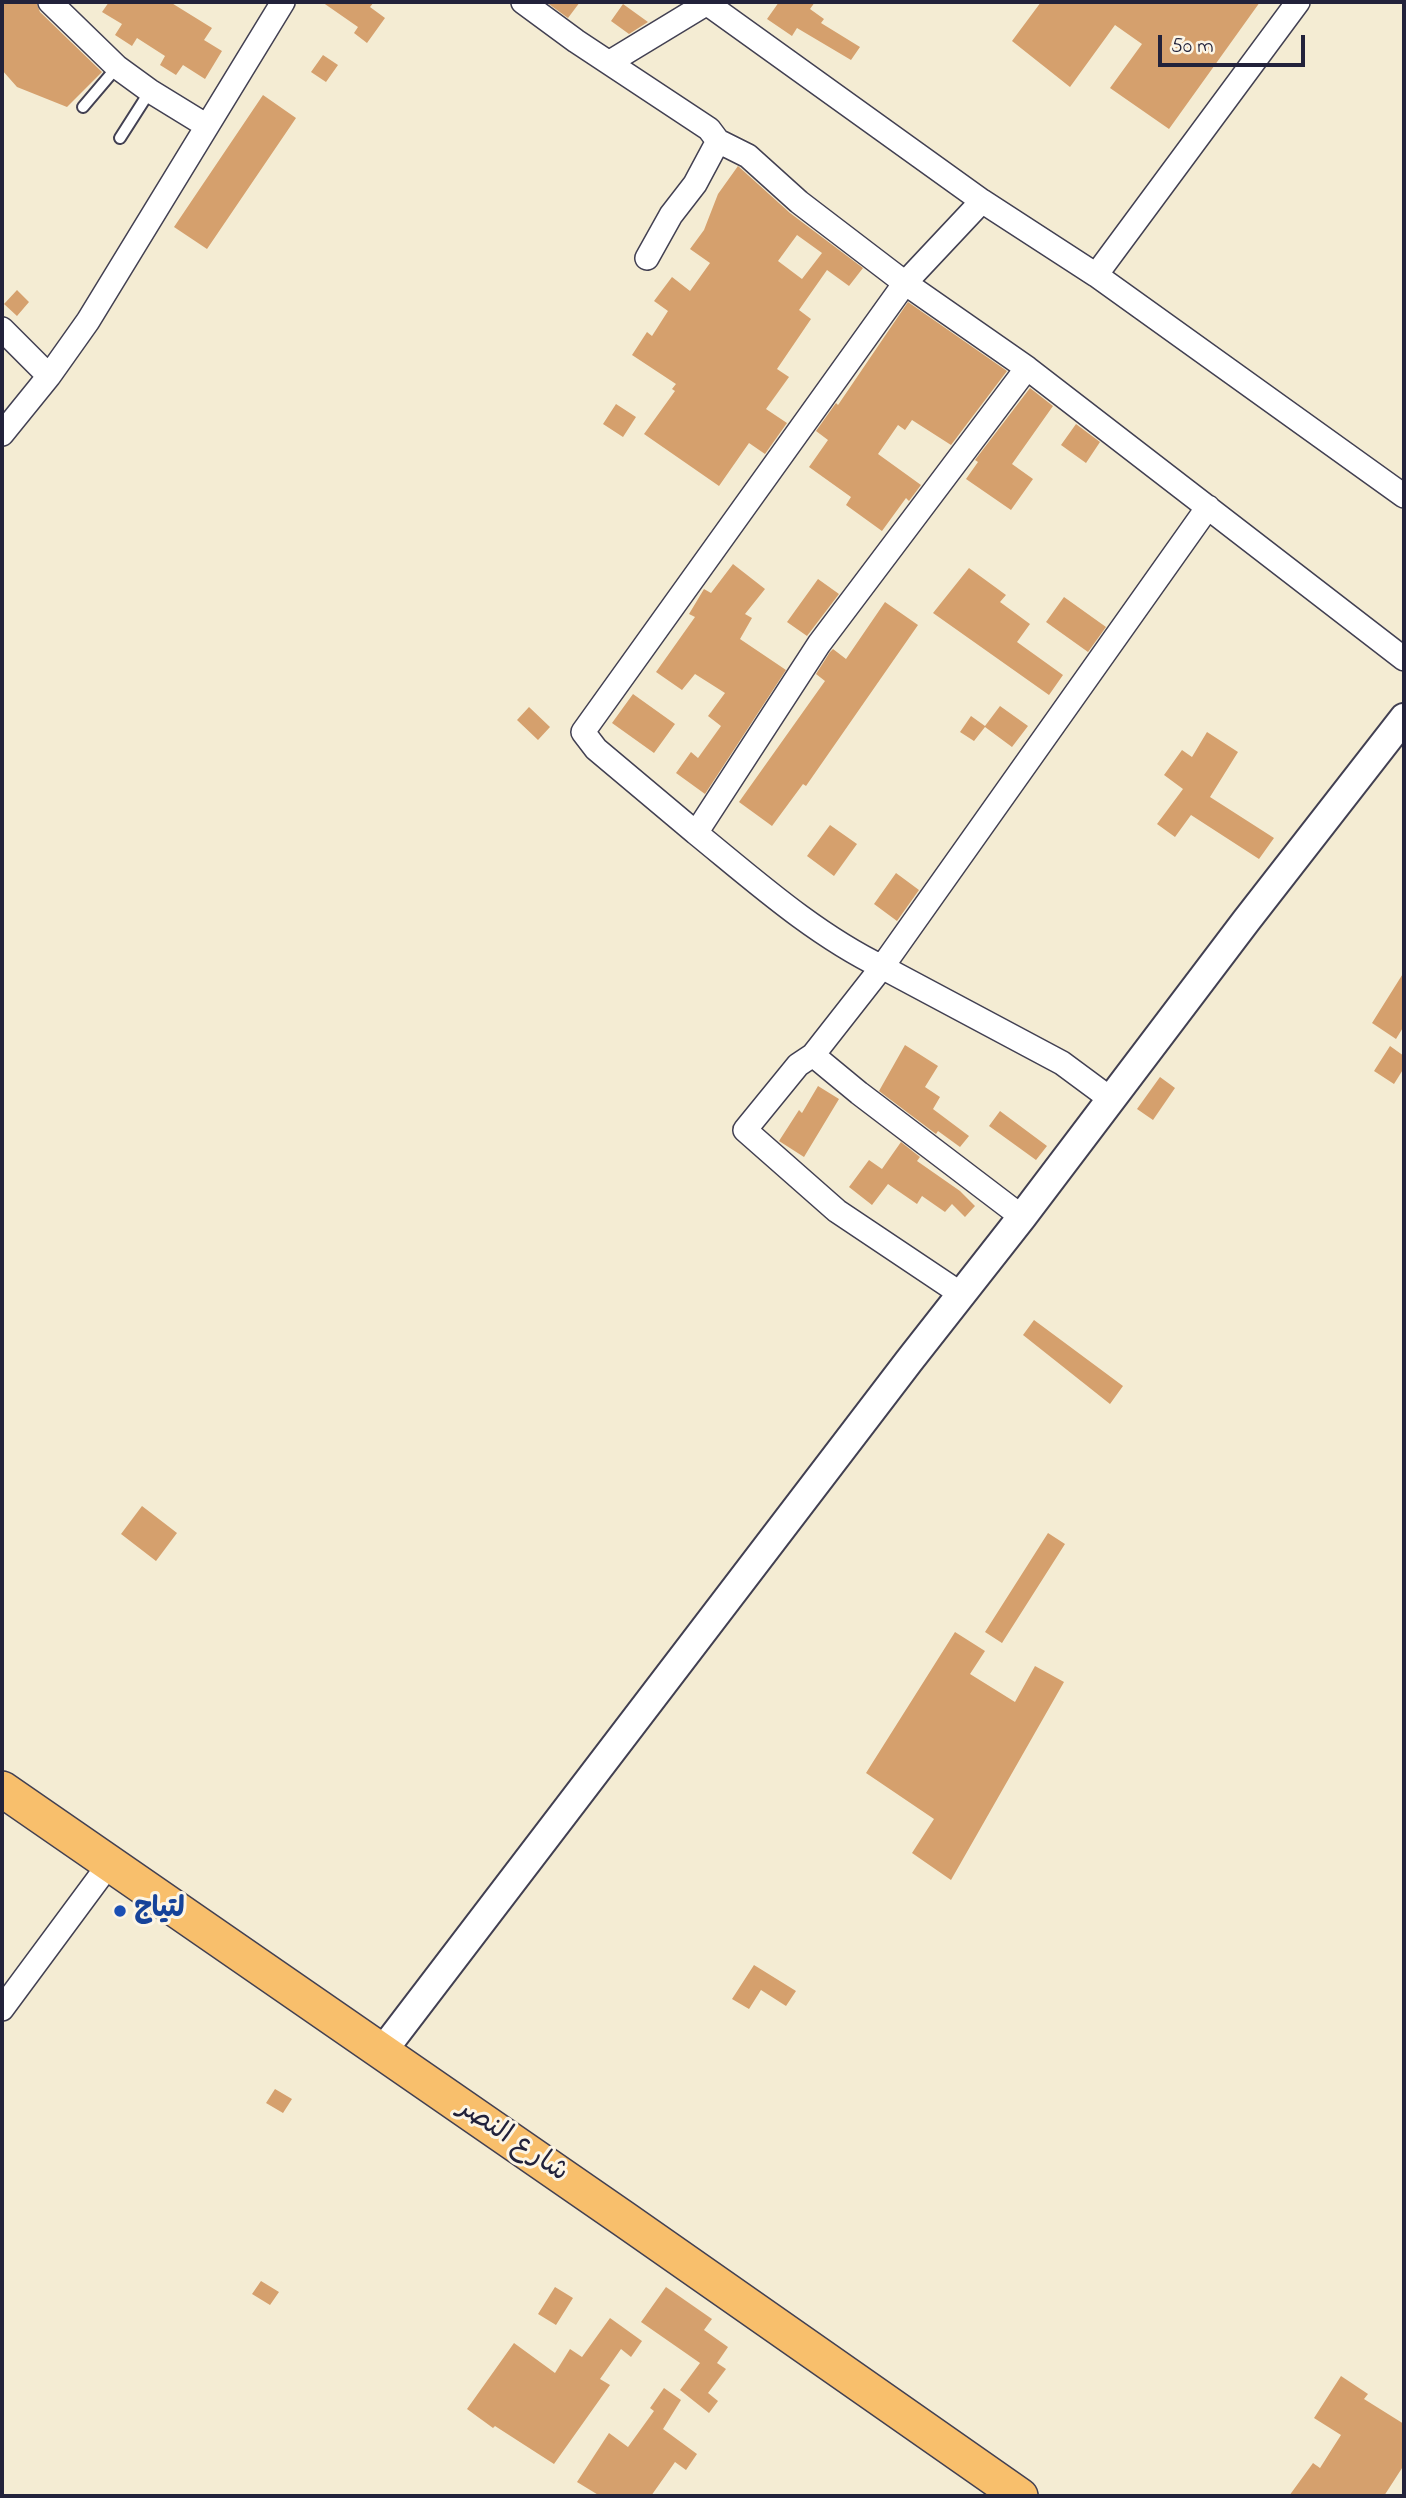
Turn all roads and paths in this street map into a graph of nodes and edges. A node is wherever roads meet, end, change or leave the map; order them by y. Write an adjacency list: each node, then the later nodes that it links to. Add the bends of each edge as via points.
1 (50, 2): 7 (street)
2 (283, 2): 10 (street)
3 (523, 2): 6 (street)
4 (707, 2): 6 (street); 13 (street)
5 (1298, 2): 15 (street)
6 (610, 62): 12 (street, via 709,129)
7 (117, 66): 8 (street); 9 (lane)
8 (150, 90): 10 (street); 11 (lane)
9 (83, 107)
10 (207, 126): 19 (street, via 88,321)
11 (120, 138)
12 (718, 141): 14 (street); 16 (street, via 748,156 799,202)
13 (982, 201): 15 (street); 16 (street)
14 (647, 258)
15 (1096, 275): 21 (street)
16 (905, 283): 18 (street); 25 (street, via 583,732 596,749)
17 (2, 329): 19 (street)
18 (1027, 368): 22 (street); 25 (street, via 819,645)
19 (49, 376): 20 (street)
20 (2, 434)
21 (1404, 496)
22 (1208, 507): 23 (street); 26 (street)
23 (1404, 659)
24 (1404, 718): 28 (street)
25 (696, 833): 26 (street, via 850,951)
26 (883, 967): 27 (street); 28 (street, via 1062,1063)
27 (813, 1055): 29 (street); 30 (street, via 798,1065 745,1130 837,1211)
28 (1112, 1100): 29 (street)
29 (1022, 1217): 30 (street)
30 (961, 1294): 34 (street)
31 (2, 1789): 32 (main road, شارع النصر)
32 (110, 1863): 33 (street); 34 (main road, شارع النصر)
33 (2, 2009)
34 (381, 2053): 35 (main road, شارع النصر)
35 (1020, 2496)

